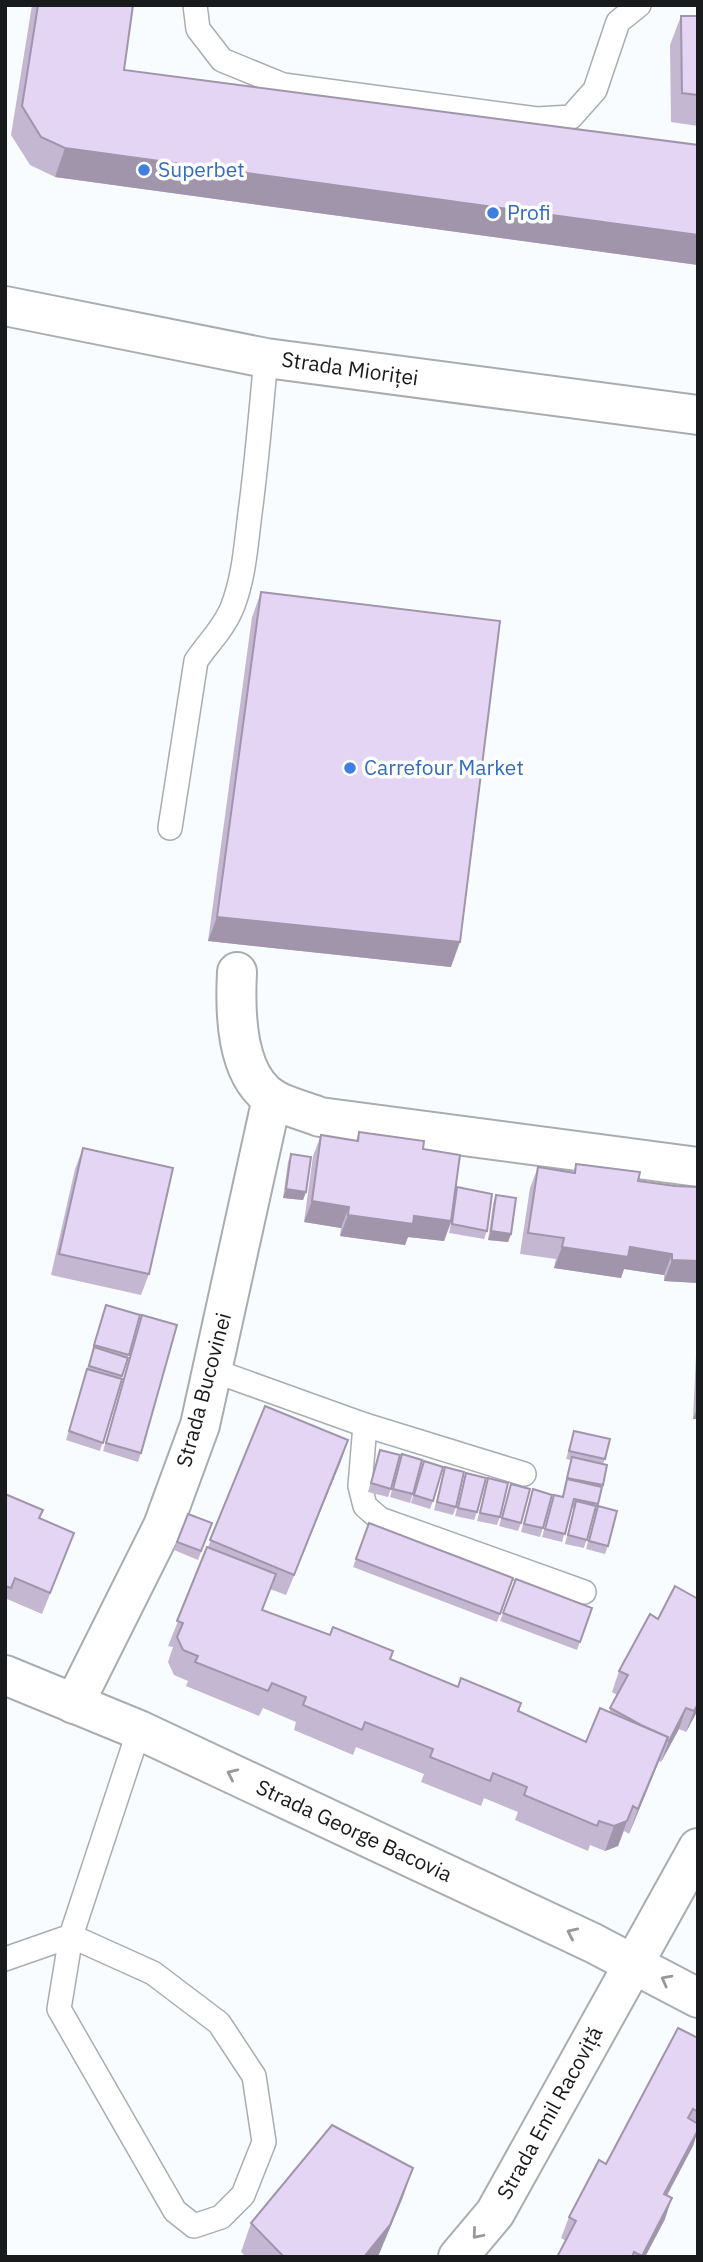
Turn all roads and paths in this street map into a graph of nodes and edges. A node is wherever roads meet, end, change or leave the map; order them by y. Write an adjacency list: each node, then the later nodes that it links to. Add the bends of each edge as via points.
1 (195, 5): 2 (lane, via 198,29 222,60 283,85 537,119 571,117 595,90 618,22)
2 (639, 5)
3 (5, 306): 4 (street, Strada Mioriței)
4 (266, 358): 5 (street, Strada Mioriței); 6 (lane, via 241,577 223,626 196,661)
5 (698, 415)
6 (170, 828)
7 (237, 972): 8 (street, via 235,1015 248,1071)
8 (272, 1098): 9 (street, via 320,1117); 10 (street, Strada Bucovinei)
9 (698, 1167)
10 (212, 1370): 11 (lane); 15 (street, Strada Bucovinei, via 200,1425 163,1526)
11 (365, 1425): 12 (lane); 13 (lane, via 360,1486 365,1506 380,1519)
12 (524, 1474)
13 (584, 1592)
14 (5, 1675): 15 (street, Strada George Bacovia)
15 (74, 1703): 16 (street, Strada George Bacovia)
16 (139, 1730): 18 (lane); 20 (street, Strada George Bacovia, one-way to 16)
17 (698, 1849): 20 (street, Strada Emil Racoviță)
18 (71, 1936): 18 (lane, via 153,1973 219,2023 254,2076 264,2142 243,2195 221,2217 194,2226 174,2211 59,2009); 19 (lane)
19 (5, 1959)
20 (633, 1963): 21 (street, Strada George Bacovia, one-way to 20); 22 (street, Strada Emil Racoviță, one-way to 22, via 495,2213)
21 (698, 1998)
22 (458, 2257)

